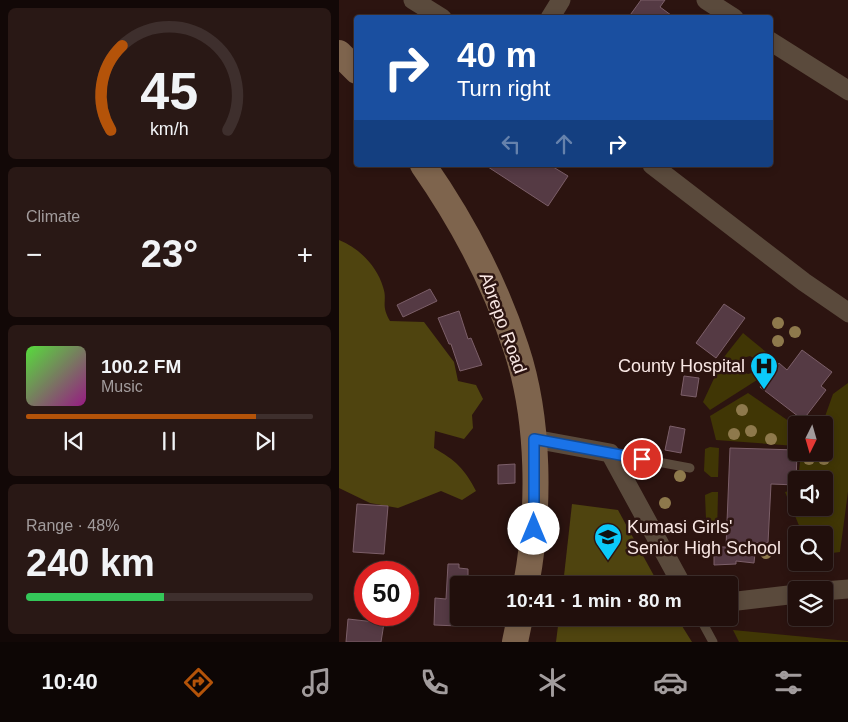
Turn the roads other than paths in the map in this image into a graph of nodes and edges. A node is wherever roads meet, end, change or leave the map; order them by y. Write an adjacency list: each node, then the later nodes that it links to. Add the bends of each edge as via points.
1 (413, 0): 4 (street)
2 (561, 0): 5 (street)
3 (707, 0): 6 (street)
4 (437, 15)
5 (552, 15)
6 (730, 15)
7 (773, 43): 10 (street)
8 (339, 53): 9 (main road)
9 (354, 68)
10 (848, 91)
11 (424, 167): 14 (main road, Abrepo Road, via 469,240 495,293 517,349)
12 (655, 167): 13 (street)
13 (848, 313)
14 (534, 439): 15 (street); 17 (main road, Abrepo Road, via 534,529)
15 (610, 453): 16 (lane); 18 (street)
16 (690, 468)
17 (527, 576)
18 (678, 576)
19 (848, 589): 20 (street)
20 (833, 590)
21 (788, 595): 22 (street)
22 (738, 601)
23 (518, 626): 25 (main road)
24 (704, 626): 26 (lane)
25 (515, 642)
26 (713, 642)

